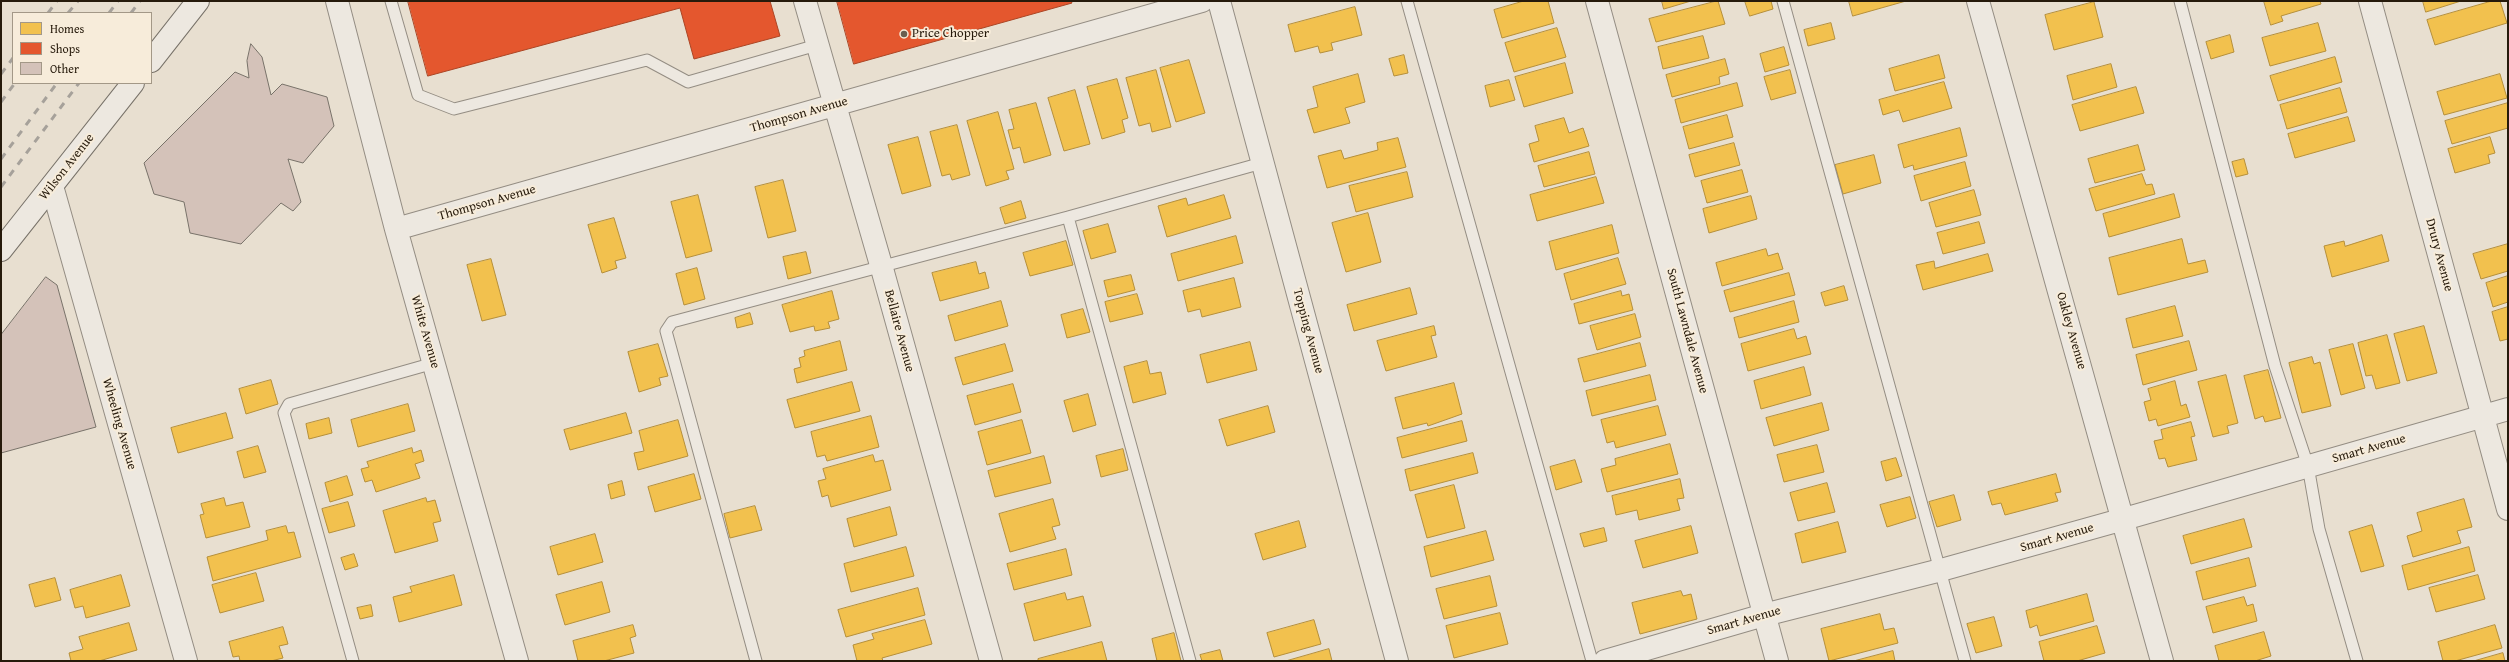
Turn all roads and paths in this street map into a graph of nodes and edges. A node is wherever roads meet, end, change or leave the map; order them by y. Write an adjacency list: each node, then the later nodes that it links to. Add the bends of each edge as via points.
1 (198, 1): 14 (street)
2 (337, 1): 20 (street, White Avenue)
3 (391, 1): 13 (lane, via 418,95 454,109 647,60 688,82)
4 (805, 1): 13 (street, Bellaire Avenue)
5 (1202, 1): 16 (street, Thompson Avenue)
6 (1219, 1): 17 (street, Topping Avenue)
7 (1407, 1): 38 (lane)
8 (1597, 1): 30 (street, South Lawndale Avenue)
9 (1783, 1): 29 (lane)
10 (1978, 1): 28 (street, Oakley Avenue)
11 (2180, 1): 26 (lane, via 2275,366)
12 (2370, 1): 25 (street, Drury Avenue)
13 (817, 45): 16 (street, Bellaire Avenue)
14 (152, 60)
15 (132, 84): 18 (street, Wilson Avenue)
16 (835, 104): 20 (street, Thompson Avenue); 22 (street, Bellaire Avenue)
17 (1262, 163): 19 (lane); 37 (street, Topping Avenue)
18 (52, 186): 21 (street, Wilson Avenue); 31 (street, Wheeling Avenue)
19 (1068, 217): 22 (lane); 36 (lane)
20 (396, 229): 23 (street, White Avenue)
21 (1, 250)
22 (881, 266): 34 (lane, via 672,322 666,331); 35 (street, Bellaire Avenue)
23 (434, 363): 32 (lane, via 289,404 284,413); 33 (street, White Avenue)
24 (2508, 409): 25 (street, Smart Avenue)
25 (2482, 416): 26 (street, Smart Avenue); 27 (street, Drury Avenue)
26 (2308, 466): 28 (street, Smart Avenue); 43 (lane, via 2319,529)
27 (2508, 509)
28 (2124, 519): 29 (street, Smart Avenue); 42 (street, Oakley Avenue)
29 (1941, 570): 30 (street, Smart Avenue); 41 (lane)
30 (1764, 615): 39 (street, Smart Avenue); 40 (street, South Lawndale Avenue)
31 (186, 661)
32 (353, 661)
33 (517, 661)
34 (756, 661)
35 (991, 661)
36 (1190, 661)
37 (1397, 661)
38 (1592, 661)
39 (1605, 661)
40 (1777, 661)
41 (1965, 661)
42 (2162, 661)
43 (2357, 661)

